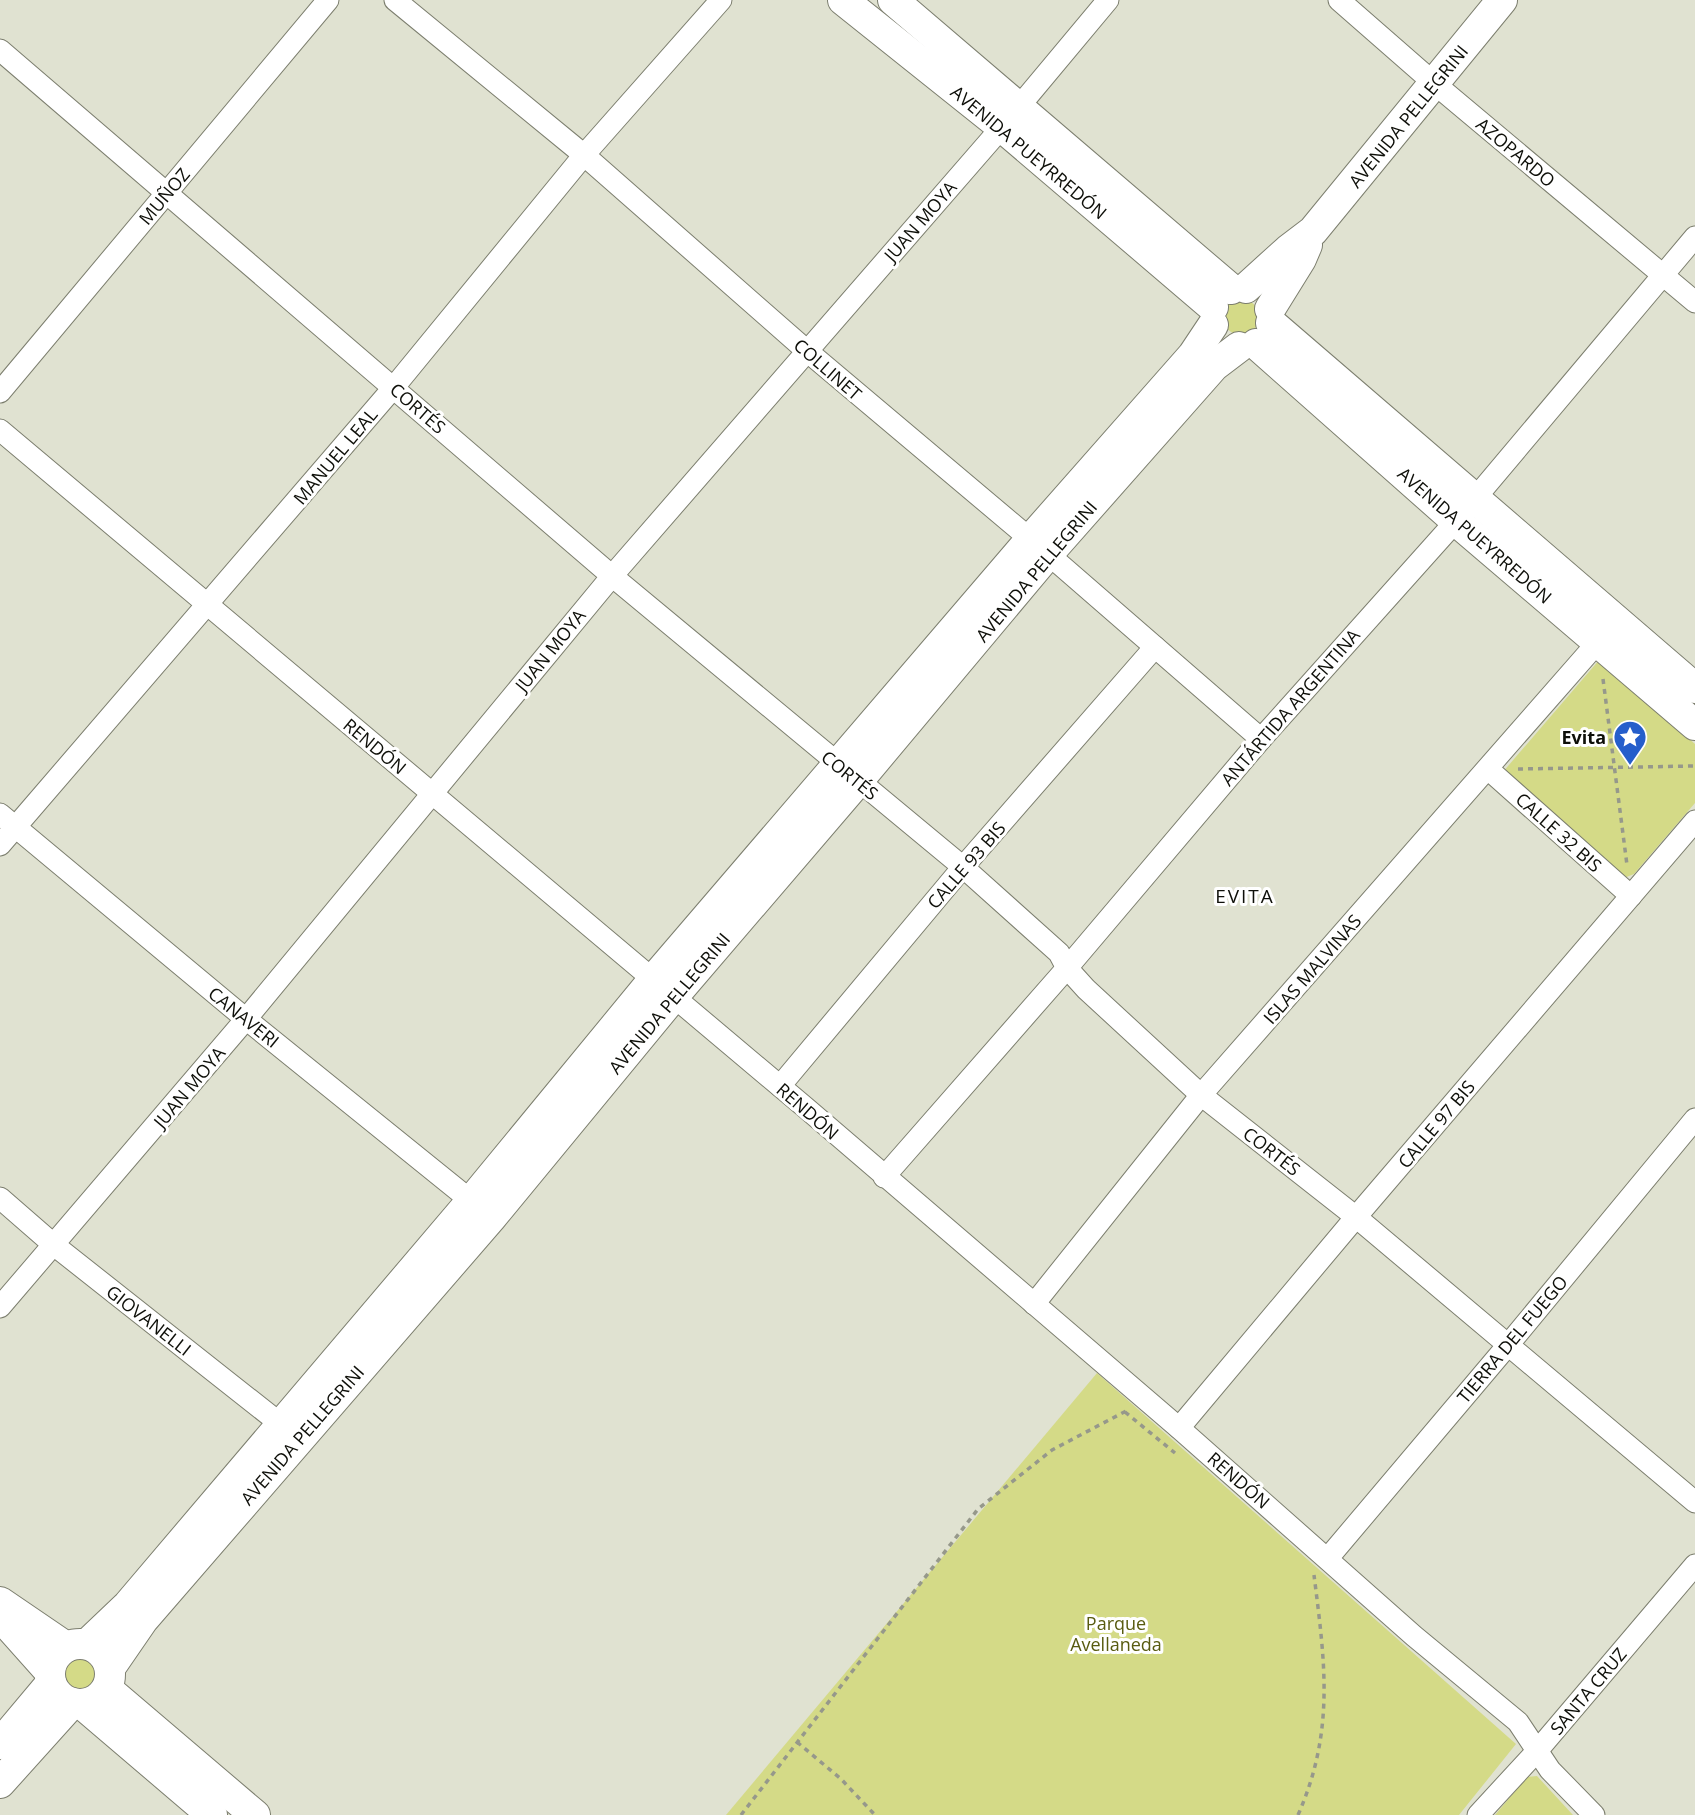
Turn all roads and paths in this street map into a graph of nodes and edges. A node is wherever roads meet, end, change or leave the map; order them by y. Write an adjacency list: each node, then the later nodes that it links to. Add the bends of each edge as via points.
1 (328, 0): 13 (street, MUÑOZ)
2 (396, 0): 12 (street, COLLINET)
3 (721, 0): 12 (street, MANUEL LEAL)
4 (843, 0): 11 (main road, AVENIDA PUEYRREDÓN)
5 (893, 0): 11 (main road, AVENIDA PUEYRREDÓN)
6 (1108, 0): 11 (street, JUAN MOYA)
7 (1339, 0): 10 (street, AZOPARDO)
8 (1502, 0): 10 (main road, AVENIDA PELLEGRINI)
9 (0, 50): 13 (street, CORTÉS)
10 (1435, 85): 14 (main road, AVENIDA PELLEGRINI); 16 (street, AZOPARDO)
11 (1010, 117): 17 (main road, AVENIDA PUEYRREDÓN); 20 (street, JUAN MOYA)
12 (584, 155): 20 (street, COLLINET); 21 (street, MANUEL LEAL)
13 (165, 194): 21 (street, CORTÉS); 22 (street, MUÑOZ)
14 (1313, 231): 17 (main road, AVENIDA PELLEGRINI); 19 (main road, AVENIDA PELLEGRINI)
15 (1695, 237): 16 (street, ANTÁRTIDA ARGENTINA)
16 (1664, 275): 18 (street, AZOPARDO); 24 (street, ANTÁRTIDA ARGENTINA)
17 (1226, 302): 19 (main road, via 1260,294); 19 (main road, via 1219,338 1227,344); 25 (main road, AVENIDA PELLEGRINI, via 1193,355)
18 (1695, 302)
19 (1259, 331): 24 (main road, AVENIDA PUEYRREDÓN); 25 (main road, AVENIDA PELLEGRINI, via 1214,366)
20 (807, 351): 25 (street, COLLINET); 26 (street, JUAN MOYA)
21 (394, 387): 26 (street, CORTÉS); 27 (street, MANUEL LEAL)
22 (0, 392)
23 (0, 430): 27 (street, RENDÓN)
24 (1465, 509): 28 (main road, AVENIDA PUEYRREDÓN); 30 (main road, AVENIDA PUEYRREDÓN); 32 (street, ANTÁRTIDA ARGENTINA)
25 (1039, 547): 29 (street, COLLINET); 36 (main road, AVENIDA PELLEGRINI)
26 (611, 576): 36 (street, CORTÉS); 37 (street, JUAN MOYA)
27 (207, 606): 37 (street, RENDÓN); 38 (street, MANUEL LEAL)
28 (1598, 642): 30 (main road, AVENIDA PUEYRREDÓN); 34 (path); 35 (street, ISLAS MALVINAS)
29 (1155, 647): 32 (street, COLLINET); 41 (street, CALLE 93 BIS)
30 (1686, 686): 31 (main road, AVENIDA PUEYRREDÓN)
31 (1695, 725)
32 (1261, 739): 43 (street, ANTÁRTIDA ARGENTINA)
33 (1695, 766): 34 (path)
34 (1614, 767): 35 (path); 42 (path)
35 (1488, 769): 42 (street, CALLE 32 BIS); 47 (street, ISLAS MALVINAS)
36 (848, 773): 41 (street, CORTÉS); 44 (main road, AVENIDA PELLEGRINI)
37 (433, 794): 44 (street, RENDÓN); 45 (street, JUAN MOYA)
38 (7, 820): 40 (street, MANUEL LEAL); 45 (street, CANAVERI)
39 (1695, 821): 42 (street, CALLE 97 BIS)
40 (0, 845)
41 (963, 867): 43 (street, CORTÉS, via 1059,953); 46 (street, CALLE 93 BIS)
42 (1630, 896): 52 (street, CALLE 97 BIS)
43 (1067, 968): 47 (street, CORTÉS); 49 (street, ANTÁRTIDA ARGENTINA)
44 (663, 988): 46 (street, RENDÓN); 51 (main road, AVENIDA PELLEGRINI)
45 (246, 1019): 51 (street, CANAVERI); 53 (street, JUAN MOYA)
46 (780, 1086): 49 (street, RENDÓN)
47 (1201, 1095): 52 (street, CORTÉS); 54 (street, ISLAS MALVINAS)
48 (1695, 1119): 56 (street, TIERRA DEL FUEGO)
49 (884, 1177): 54 (street, RENDÓN)
50 (0, 1198): 53 (street, GIOVANELLI)
51 (481, 1209): 60 (main road, AVENIDA PELLEGRINI)
52 (1356, 1217): 56 (street, CORTÉS); 59 (street, CALLE 97 BIS)
53 (54, 1245): 55 (street, JUAN MOYA); 60 (street, GIOVANELLI)
54 (1034, 1304): 59 (street, RENDÓN)
55 (0, 1307)
56 (1508, 1345): 62 (street, CORTÉS); 63 (street, TIERRA DEL FUEGO)
57 (1133, 1408): 58 (path)
58 (1125, 1412): 61 (path); 70 (path, via 1052,1450 978,1509)
59 (1179, 1428): 63 (street, RENDÓN)
60 (290, 1431): 67 (main road, AVENIDA PELLEGRINI, via 128,1605); 69 (main road, AVENIDA PELLEGRINI, via 143,1619)
61 (1178, 1455)
62 (1695, 1502)
63 (1320, 1564): 72 (street, RENDÓN, via 1518,1722); 78 (path, via 1325,1709 1316,1768)
64 (1695, 1565): 72 (street, SANTA CRUZ)
65 (0, 1602): 67 (main road)
66 (0, 1615): 68 (main road)
67 (77, 1645): 68 (main road, via 52,1662); 69 (main road, via 102,1653)
68 (50, 1677): 69 (main road, via 56,1692); 71 (main road)
69 (93, 1691): 73 (main road, AVENIDA PELLEGRINI); 74 (main road); 75 (main road)
70 (797, 1742): 76 (path); 77 (path)
71 (0, 1744)
72 (1537, 1751): 79 (street, SANTA CRUZ); 80 (street, RENDÓN)
73 (0, 1783)
74 (212, 1815)
75 (255, 1815)
76 (741, 1815)
77 (875, 1815)
78 (1298, 1815)
79 (1478, 1815)
80 (1594, 1815)

